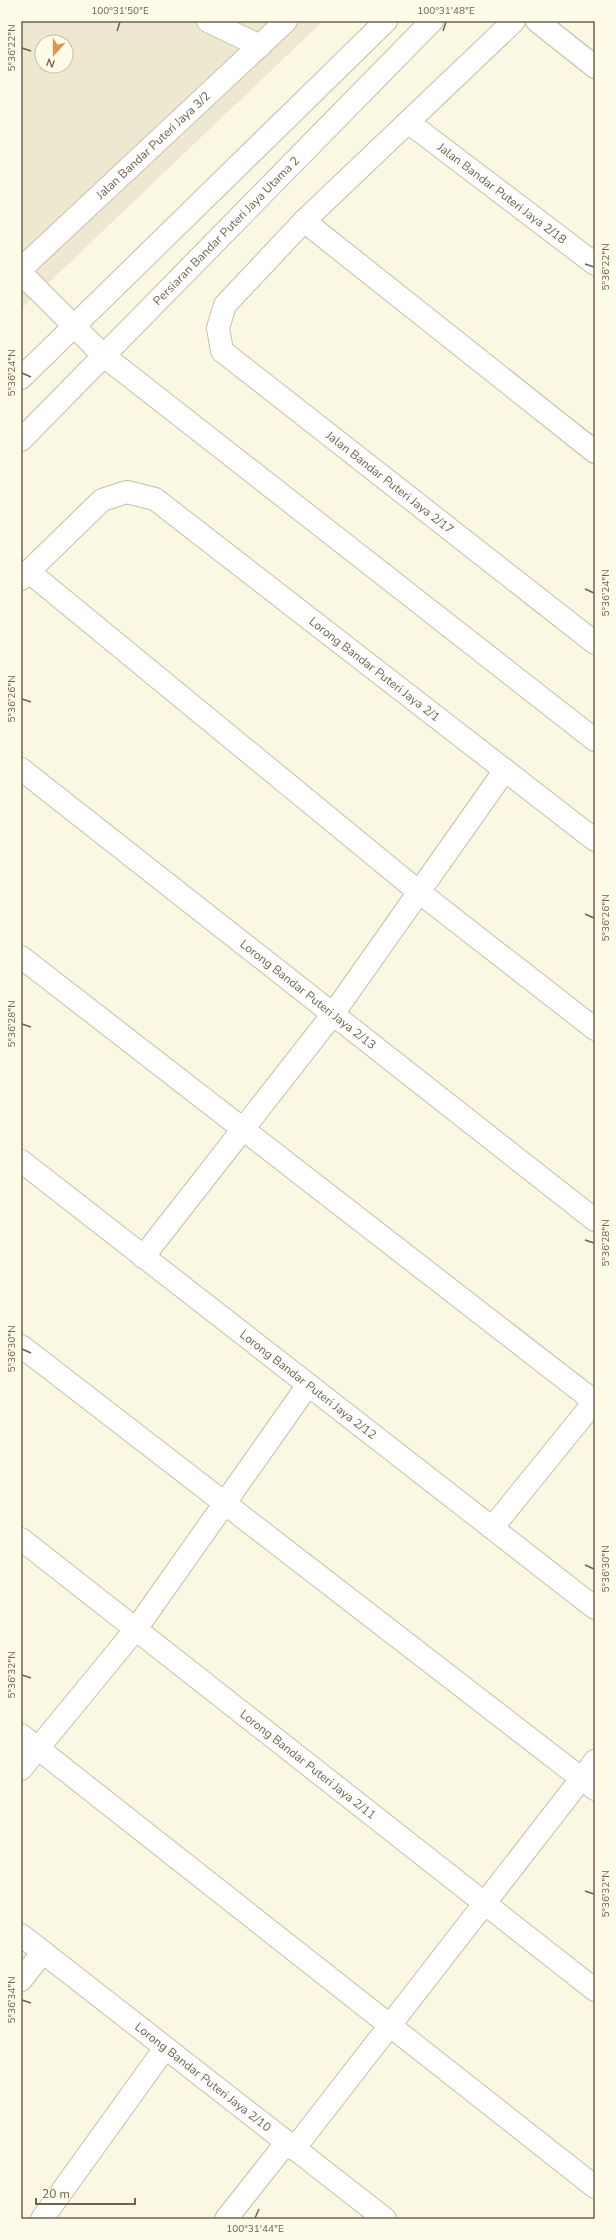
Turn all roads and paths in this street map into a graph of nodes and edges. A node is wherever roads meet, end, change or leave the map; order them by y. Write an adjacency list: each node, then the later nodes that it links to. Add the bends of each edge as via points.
1 (208, 21): 7 (street)
2 (286, 21): 7 (street, Jalan Bandar Puteri Jaya 3/2)
3 (386, 21): 14 (street)
4 (432, 21): 15 (street, Persiaran Bandar Puteri Jaya Utama 2)
5 (514, 21): 9 (street)
6 (537, 21): 8 (street)
7 (260, 46): 12 (street, Jalan Bandar Puteri Jaya 3/2)
8 (595, 67)
9 (408, 122): 10 (street); 11 (street, Jalan Bandar Puteri Jaya 2/18)
10 (304, 221): 18 (street); 20 (street, Jalan Bandar Puteri Jaya 2/17, via 225,305 218,328 222,351)
11 (595, 264)
12 (21, 269)
13 (21, 273): 14 (street)
14 (74, 325): 15 (street); 16 (street)
15 (104, 356): 17 (street, Persiaran Bandar Puteri Jaya Utama 2); 21 (street)
16 (21, 378)
17 (21, 440)
18 (595, 452)
19 (25, 575): 23 (street, Lorong Bandar Puteri Jaya 2/1, via 102,500 127,492 155,499); 25 (street)
20 (595, 643)
21 (595, 740)
22 (21, 769): 27 (street, Lorong Bandar Puteri Jaya 2/13)
23 (505, 770): 24 (street, Lorong Bandar Puteri Jaya 2/1); 25 (street)
24 (595, 840)
25 (419, 892): 27 (street); 28 (street)
26 (21, 957): 29 (street)
27 (332, 1014): 29 (street); 31 (street, Lorong Bandar Puteri Jaya 2/13)
28 (595, 1029)
29 (243, 1129): 32 (street); 35 (street)
30 (21, 1162): 32 (street, Lorong Bandar Puteri Jaya 2/12)
31 (595, 1220)
32 (143, 1257): 34 (street, Lorong Bandar Puteri Jaya 2/12)
33 (21, 1346): 36 (street)
34 (308, 1385): 36 (street); 37 (street, Lorong Bandar Puteri Jaya 2/12)
35 (595, 1401): 37 (street)
36 (224, 1503): 40 (street); 44 (street)
37 (492, 1528): 39 (street, Lorong Bandar Puteri Jaya 2/12)
38 (21, 1539): 40 (street, Lorong Bandar Puteri Jaya 2/11)
39 (595, 1608)
40 (136, 1629): 41 (street); 45 (street, Lorong Bandar Puteri Jaya 2/11)
41 (29, 1741): 43 (street); 50 (street)
42 (595, 1761): 44 (street)
43 (21, 1769)
44 (588, 1784): 45 (street)
45 (484, 1904): 49 (street, Lorong Bandar Puteri Jaya 2/11); 50 (street)
46 (21, 1935): 47 (street, Lorong Bandar Puteri Jaya 2/10)
47 (43, 1952): 48 (street); 51 (street, Lorong Bandar Puteri Jaya 2/10)
48 (21, 1980)
49 (595, 1990)
50 (390, 2025): 52 (street); 53 (street)
51 (165, 2048): 52 (street, Lorong Bandar Puteri Jaya 2/10); 54 (street)
52 (290, 2145): 55 (street); 56 (street, Lorong Bandar Puteri Jaya 2/10)
53 (595, 2187)
54 (42, 2219)
55 (226, 2219)
56 (385, 2219)

